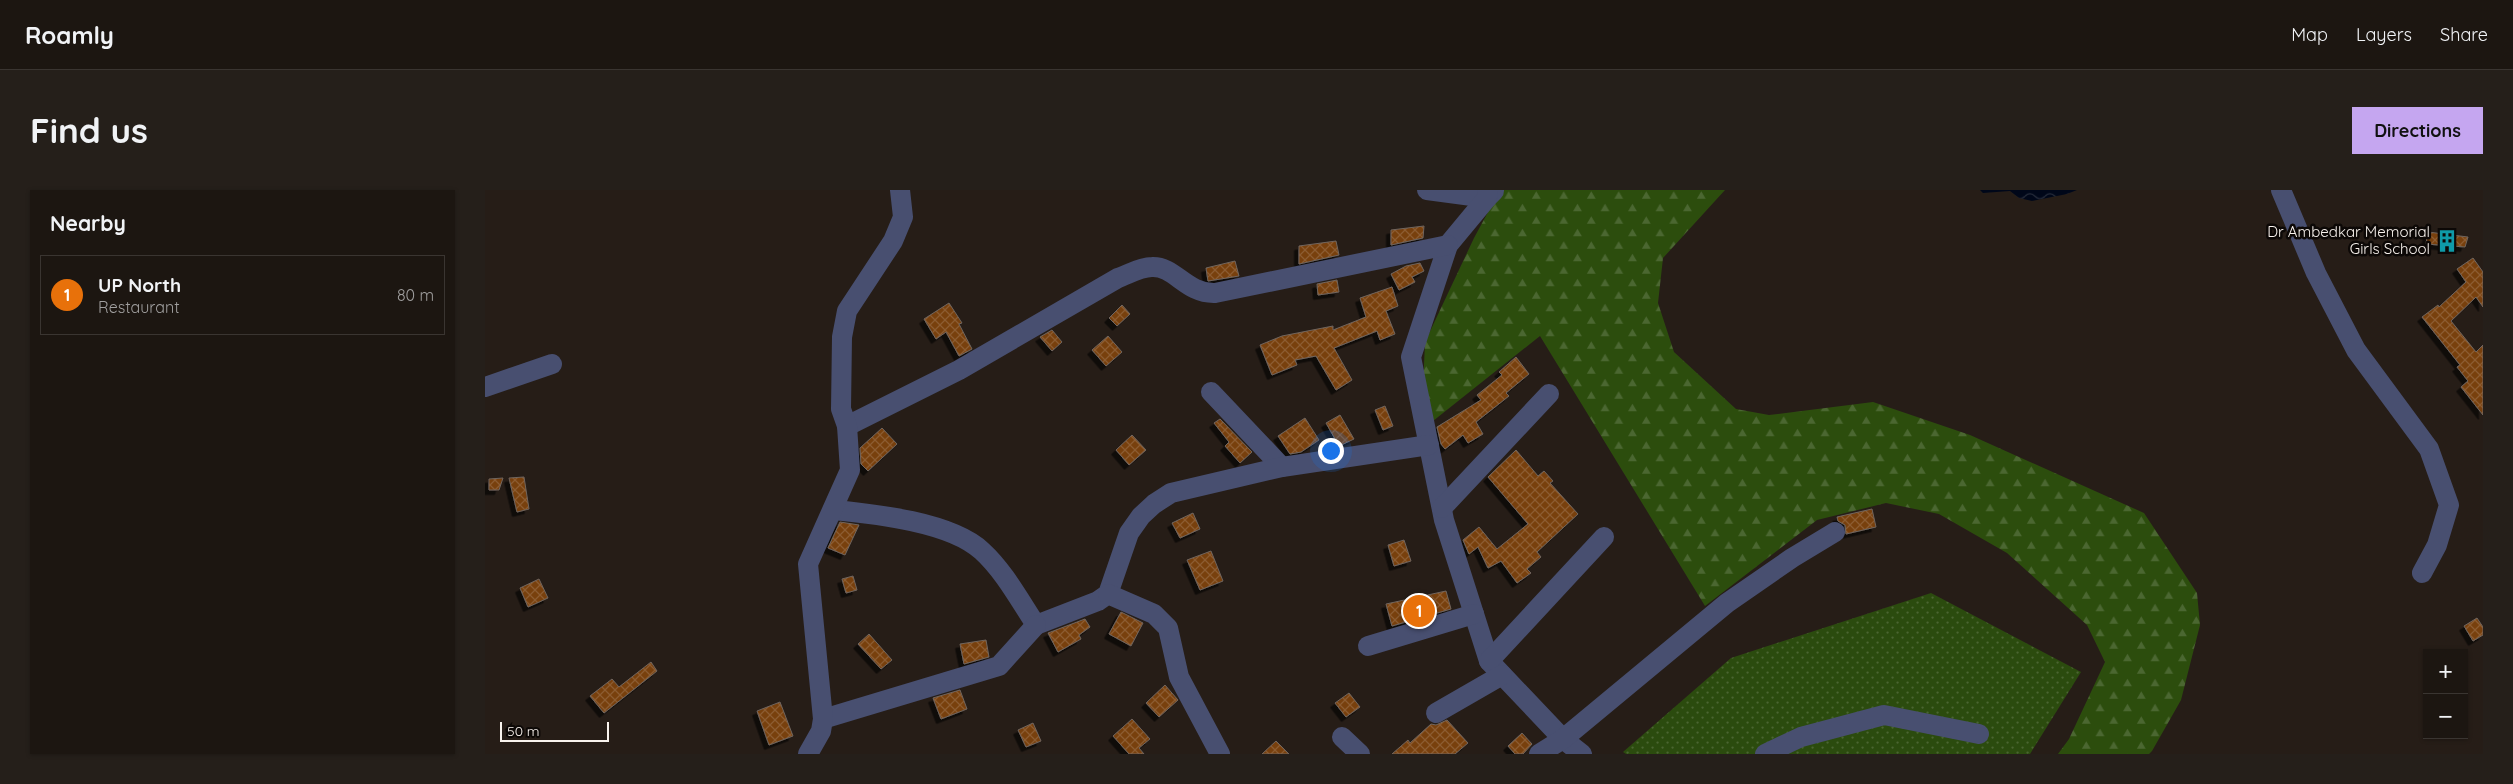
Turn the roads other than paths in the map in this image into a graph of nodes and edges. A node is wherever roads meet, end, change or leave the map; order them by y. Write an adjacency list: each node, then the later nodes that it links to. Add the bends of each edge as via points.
1 (899, 190): 10 (street, via 903,217 893,240 847,311 841,368 841,409)
2 (1427, 190): 4 (street)
3 (2281, 190): 17 (street, via 2316,273 2356,350 2429,449 2449,505 2437,545)
4 (1490, 193): 5 (street)
5 (1448, 245): 10 (street, via 1215,292 1198,291 1162,268 1139,269 959,370); 11 (street, via 1411,357)
6 (552, 364): 7 (street)
7 (485, 387)
8 (1211, 392): 12 (street)
9 (1549, 394): 13 (street)
10 (847, 426): 14 (street, via 851,470)
11 (1429, 445): 12 (street); 13 (street)
12 (1282, 467): 18 (street, via 1171,494 1154,504 1129,533)
13 (1442, 508): 19 (street)
14 (834, 510): 20 (street, via 871,513 948,531 982,550); 24 (street, via 808,564)
15 (1835, 532): 27 (street, via 1727,603)
16 (1604, 537): 22 (street)
17 (2422, 573)
18 (1108, 594): 20 (street); 29 (street, via 1154,614 1168,628 1179,677)
19 (1474, 614): 21 (street); 22 (street)
20 (1036, 625): 24 (street, via 999,666)
21 (1368, 646)
22 (1496, 668): 23 (street); 27 (street)
23 (1435, 713)
24 (823, 719): 28 (street, via 821,731)
25 (1979, 734): 33 (street, via 1884,715 1801,737)
26 (1342, 738): 30 (street)
27 (1563, 738): 31 (street); 32 (street)
28 (808, 754)
29 (1220, 754)
30 (1360, 754)
31 (1539, 754)
32 (1582, 754)
33 (1765, 754)

